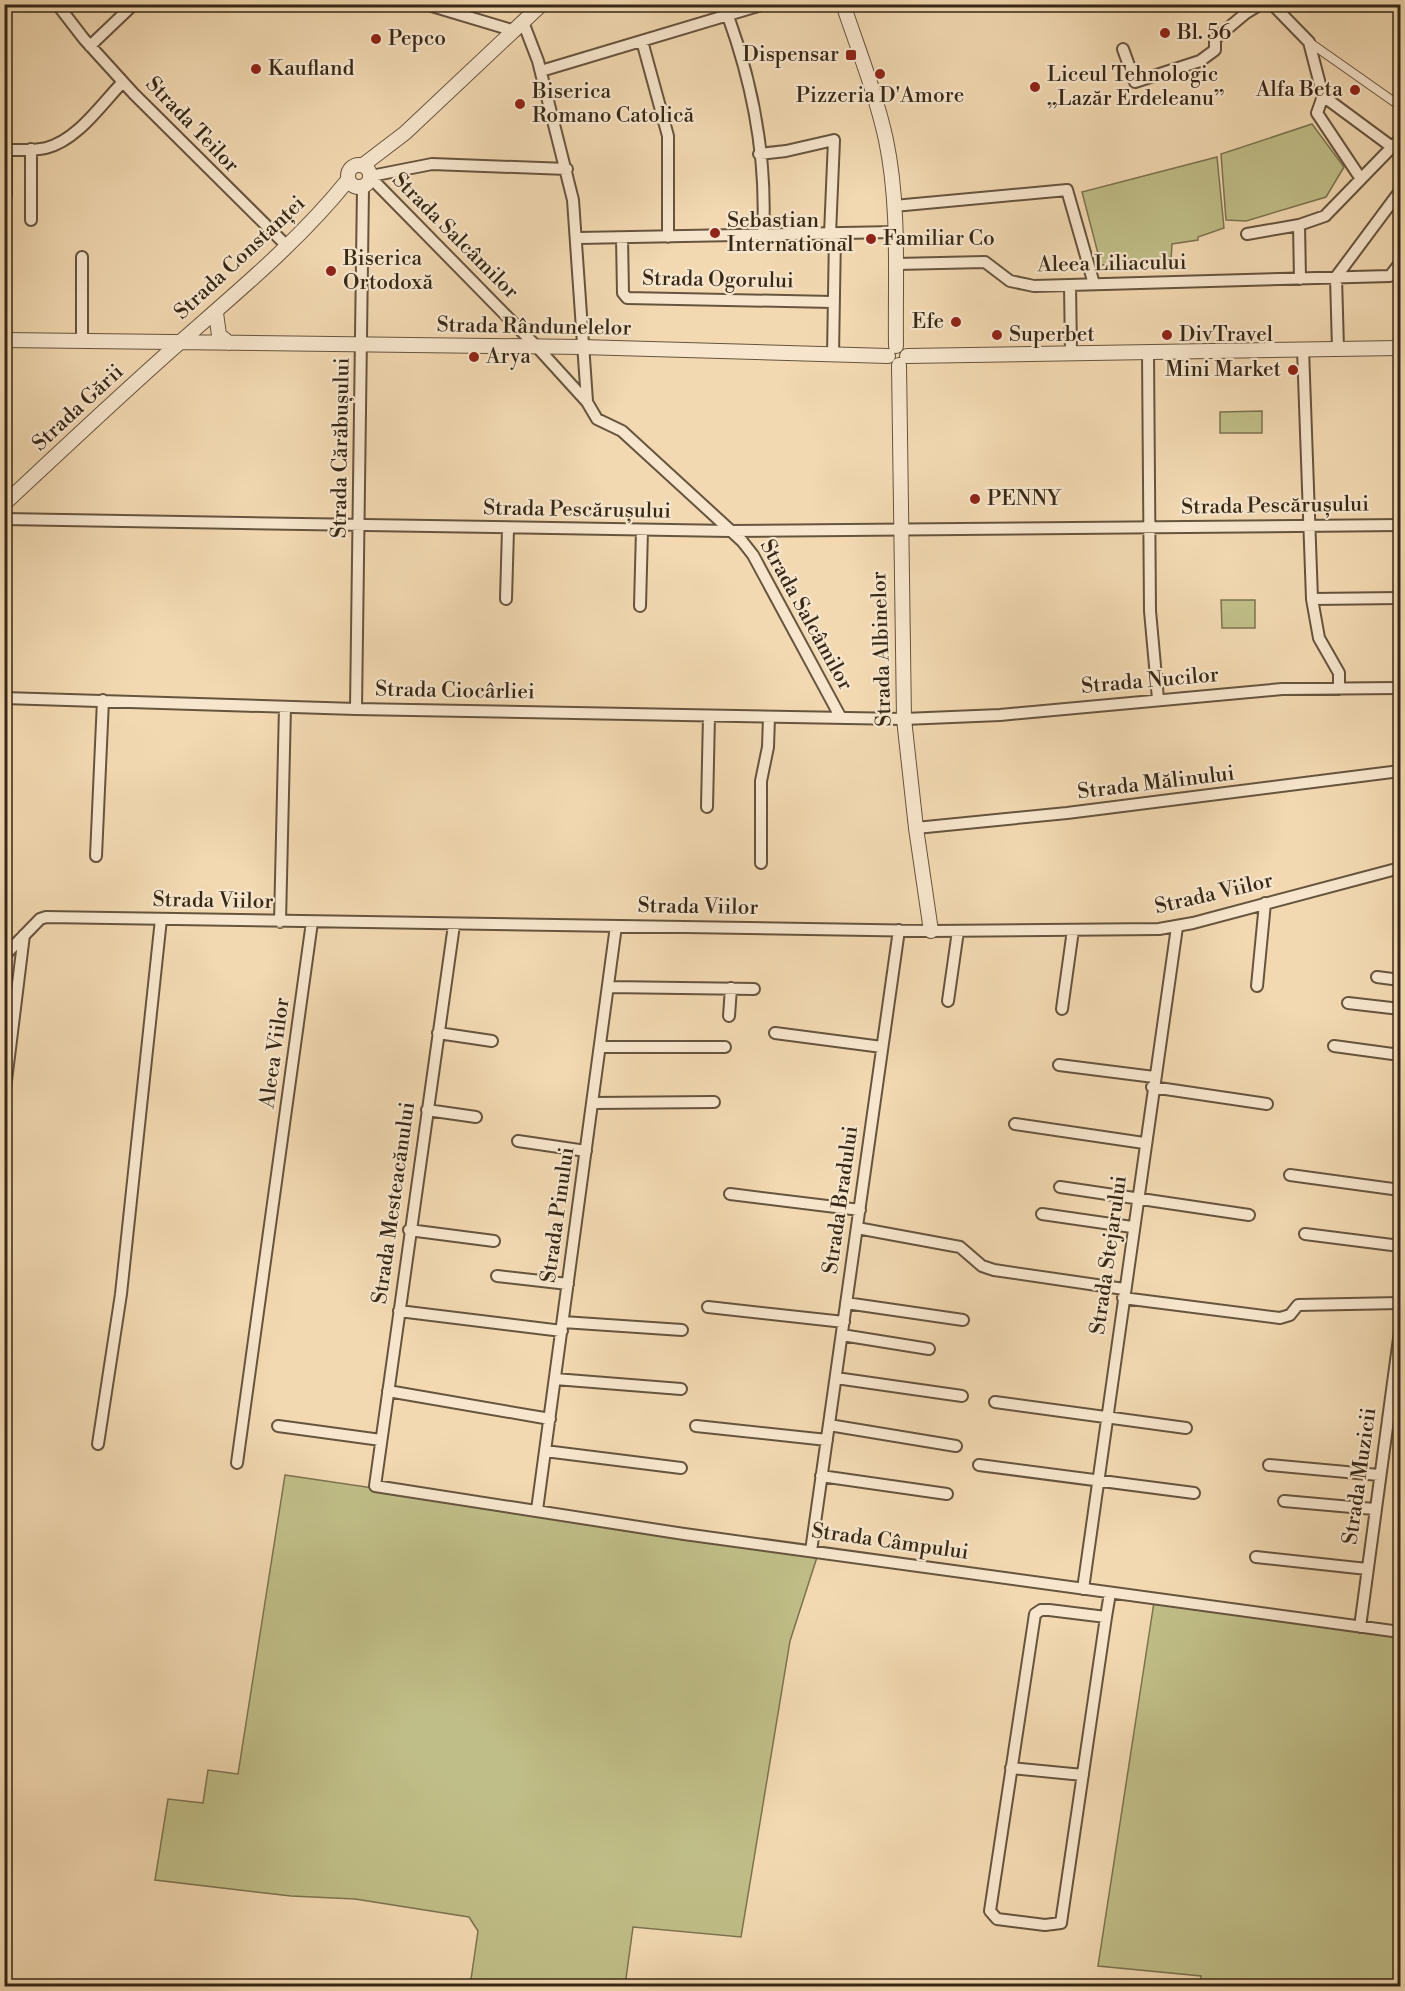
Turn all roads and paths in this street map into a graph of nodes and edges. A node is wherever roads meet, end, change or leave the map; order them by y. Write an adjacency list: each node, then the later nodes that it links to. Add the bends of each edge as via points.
1 (57, 4): 14 (street)
2 (134, 4): 14 (street)
3 (425, 4): 11 (street)
4 (542, 4): 11 (street)
5 (765, 4): 10 (street)
6 (843, 4): 29 (street, Strada Albinelor, via 886,140)
7 (1261, 4): 9 (street)
8 (1272, 4): 13 (street)
9 (1243, 9): 15 (street, via 1215,39 1215,51 1200,61 1136,82)
10 (728, 16): 12 (street); 23 (street, via 751,87)
11 (524, 18): 16 (street); 25 (street, via 391,145)
12 (642, 41): 16 (street); 36 (street, Strada Ogorului, via 668,136)
13 (1309, 42): 18 (street); 19 (street)
14 (90, 46): 17 (street)
15 (1123, 49)
16 (540, 70): 24 (street)
17 (123, 82): 21 (street, Strada Teilor, via 69,137 47,148); 39 (street, Strada Teilor)
18 (1323, 96): 20 (street); 26 (street, via 1317,113)
19 (1401, 106)
20 (1396, 143): 26 (street)
21 (31, 149): 22 (street, Strada Teilor); 30 (street)
22 (5, 150): 28 (street)
23 (760, 157): 33 (street, via 834,140); 35 (street)
24 (567, 169): 25 (street, via 432,164); 37 (street)
25 (363, 178): 39 (street, Strada Constanței); 53 (street, Strada Cărăbușului); 54 (street, Strada Salcâmilor)
26 (1361, 179): 31 (street, via 1325,216)
27 (1401, 191): 43 (street)
28 (6, 195)
29 (894, 206): 32 (street, Strada Albinelor); 45 (street, via 1068,190)
30 (32, 220)
31 (1299, 225): 34 (street); 44 (street)
32 (895, 232): 33 (street, Strada Ogorului); 42 (street, Strada Albinelor)
33 (832, 234): 35 (street, Strada Ogorului); 47 (street)
34 (1247, 234)
35 (763, 235): 36 (street, Strada Ogorului)
36 (668, 237): 38 (street, Strada Ogorului)
37 (578, 238): 38 (street, Strada Ogorului); 55 (street)
38 (622, 238): 47 (street, Strada Ogorului, via 622,293 627,298)
39 (286, 245): 48 (street, Strada Constanței)
40 (82, 257): 50 (street)
41 (1401, 263): 43 (street, Aleea Liliacului, via 1390,276)
42 (896, 264): 46 (street, Aleea Liliacului, via 985,262 1010,281 1034,286); 62 (street, Strada Albinelor)
43 (1336, 277): 44 (street, Aleea Liliacului); 58 (street)
44 (1300, 279): 45 (street, Aleea Liliacului)
45 (1094, 284): 46 (street, Aleea Liliacului)
46 (1070, 285): 60 (street)
47 (833, 302): 61 (street)
48 (216, 313): 51 (street, Strada Constanței); 52 (street, via 219,335)
49 (4, 340): 50 (street, Strada Constanței)
50 (82, 342): 51 (street, Strada Constanței)
51 (179, 343): 52 (street, Strada Rândunelelor); 64 (street, Strada Gării)
52 (229, 343): 53 (street, Strada Rândunelelor)
53 (362, 346): 54 (street, Strada Rândunelelor); 68 (street, Strada Cărăbușului)
54 (537, 347): 55 (street, Strada Rândunelelor); 63 (street, Strada Salcâmilor)
55 (581, 348): 61 (street, Strada Rândunelelor); 63 (street)
56 (1401, 348): 58 (street, Strada Rândunelelor)
57 (1303, 349): 58 (street, Strada Rândunelelor); 59 (street, Strada Rândunelelor); 66 (street)
58 (1338, 349)
59 (1148, 352): 60 (street, Strada Rândunelelor); 69 (street)
60 (1071, 353): 62 (street, Strada Rândunelelor)
61 (833, 354): 62 (street, Strada Rândunelelor)
62 (898, 356): 73 (street, Strada Albinelor)
63 (587, 402): 72 (street, Strada Salcâmilor, via 597,419 622,431)
64 (4, 504)
65 (4, 519): 68 (street, Strada Pescărușului)
66 (1307, 525): 67 (street, Strada Pescărușului); 69 (street, Strada Pescărușului); 76 (street)
67 (1401, 525)
68 (360, 526): 70 (street, Strada Pescărușului); 84 (street, Strada Cărăbușului)
69 (1149, 527): 73 (street, Strada Pescărușului); 81 (street, via 1150,611)
70 (508, 529): 71 (street, Strada Pescărușului); 75 (street)
71 (642, 530): 72 (street, Strada Pescărușului); 77 (street)
72 (730, 531): 73 (street, Strada Pescărușului); 87 (street, Strada Salcâmilor, via 753,555)
73 (900, 531): 88 (street, Strada Albinelor)
74 (1401, 598): 76 (street)
75 (506, 599)
76 (1312, 599): 79 (street, via 1319,638 1339,673)
77 (640, 606)
78 (1401, 688): 79 (street, Strada Nucilor)
79 (1339, 689): 81 (street, Strada Nucilor)
80 (4, 698): 82 (street, Strada Ciocârliei)
81 (1158, 699): 88 (street, Strada Nucilor, via 1000,715)
82 (103, 700): 83 (street, Strada Ciocârliei); 92 (street)
83 (285, 707): 84 (street, Strada Ciocârliei); 97 (street)
84 (356, 709): 85 (street, Strada Ciocârliei)
85 (709, 716): 86 (street, Strada Ciocârliei); 90 (street)
86 (769, 717): 87 (street, Strada Ciocârliei); 93 (street, via 761,781)
87 (841, 718): 88 (street, Strada Ciocârliei)
88 (904, 719): 91 (street, Strada Albinelor)
89 (1401, 771): 91 (street, Strada Mălinului)
90 (707, 807)
91 (916, 828): 104 (street, Strada Albinelor)
92 (96, 856)
93 (761, 863)
94 (1401, 868): 95 (street, Strada Viilor)
95 (1265, 903): 101 (street, Strada Viilor); 110 (street)
96 (161, 920): 97 (street, Strada Viilor); 106 (street, Strada Viilor, via 46,917); 181 (street, via 121,1294)
97 (280, 922): 98 (street, Strada Viilor)
98 (312, 922): 99 (street, Strada Viilor); 184 (street, Aleea Viilor)
99 (454, 925): 100 (street, Strada Viilor); 119 (street, Strada Mesteacănului)
100 (616, 926): 102 (street, Strada Viilor); 111 (street, Strada Pinului)
101 (1177, 927): 103 (street, Strada Viilor); 128 (street, Strada Stejarului)
102 (899, 930): 104 (street, Strada Viilor); 125 (street, Strada Bradului)
103 (1072, 930): 105 (street, Strada Viilor); 116 (street)
104 (931, 931): 105 (street, Strada Viilor)
105 (958, 931): 114 (street)
106 (24, 935): 107 (street, Strada Viilor); 129 (street)
107 (4, 956)
108 (1377, 977): 109 (street)
109 (1401, 980)
110 (1257, 986)
111 (609, 987): 112 (street); 123 (street, Strada Pinului)
112 (731, 988): 113 (street); 118 (street)
113 (754, 988)
114 (948, 1001)
115 (1348, 1003): 117 (street)
116 (1062, 1009)
117 (1401, 1009)
118 (729, 1016)
119 (438, 1033): 121 (street); 133 (street, Strada Mesteacănului)
120 (775, 1033): 125 (street)
121 (492, 1041)
122 (1334, 1046): 126 (street)
123 (601, 1047): 124 (street); 131 (street, Strada Pinului)
124 (725, 1047)
125 (882, 1047): 144 (street, Strada Bradului)
126 (1401, 1055)
127 (1059, 1065): 128 (street)
128 (1153, 1082): 132 (street); 137 (street, Strada Stejarului)
129 (4, 1097)
130 (714, 1102): 131 (street)
131 (593, 1103): 138 (street, Strada Pinului)
132 (1267, 1104)
133 (427, 1110): 134 (street); 149 (street, Strada Mesteacănului)
134 (476, 1117)
135 (1015, 1124): 137 (street)
136 (518, 1141): 138 (street)
137 (1144, 1143): 143 (street, Strada Stejarului)
138 (586, 1150): 154 (street, Strada Pinului)
139 (1290, 1175): 141 (street)
140 (1060, 1187): 143 (street)
141 (1401, 1190)
142 (730, 1194): 144 (street)
143 (1136, 1198): 146 (street); 147 (street, Strada Stejarului)
144 (860, 1210): 148 (street, Strada Bradului)
145 (1042, 1214): 147 (street)
146 (1250, 1215)
147 (1132, 1227): 155 (street, Strada Stejarului)
148 (857, 1228): 155 (street, via 960,1247 982,1266 994,1270); 156 (street, Strada Bradului)
149 (409, 1230): 151 (street); 159 (street, Strada Mesteacănului)
150 (1305, 1234): 152 (street)
151 (494, 1240)
152 (1401, 1246)
153 (497, 1276): 154 (street)
154 (568, 1284): 162 (street, Strada Pinului)
155 (1123, 1293): 157 (street, via 1281,1318 1290,1316 1298,1305); 173 (street, Strada Stejarului)
156 (846, 1303): 160 (street); 161 (street, Strada Bradului)
157 (1401, 1303)
158 (708, 1307): 161 (street)
159 (399, 1311): 162 (street); 170 (street, Strada Mesteacănului)
160 (963, 1320)
161 (844, 1322): 165 (street, Strada Bradului)
162 (562, 1327): 163 (street); 168 (street, Strada Pinului)
163 (682, 1330)
164 (1401, 1331): 188 (street, Strada Muzicii)
165 (842, 1335): 166 (street); 167 (street, Strada Bradului)
166 (929, 1349)
167 (836, 1378): 171 (street); 175 (street, Strada Bradului)
168 (555, 1379): 169 (street); 174 (street, Strada Pinului)
169 (681, 1389)
170 (388, 1391): 174 (street); 179 (street, Strada Mesteacănului)
171 (962, 1396)
172 (995, 1402): 173 (street)
173 (1107, 1417): 178 (street); 190 (street, Strada Stejarului)
174 (550, 1419): 183 (street, Strada Pinului)
175 (829, 1425): 180 (street, Strada Bradului); 182 (street)
176 (278, 1426): 179 (street)
177 (696, 1426): 180 (street)
178 (1186, 1428)
179 (381, 1440): 191 (street, Strada Mesteacănului)
180 (827, 1440): 189 (street, Strada Bradului)
181 (98, 1444)
182 (956, 1446)
183 (545, 1451): 187 (street); 196 (street, Strada Pinului)
184 (237, 1463)
185 (979, 1465): 190 (street)
186 (1269, 1466): 188 (street)
187 (681, 1468)
188 (1379, 1475): 195 (street, Strada Muzicii)
189 (821, 1476): 193 (street); 197 (street, Strada Bradului)
190 (1098, 1479): 192 (street); 200 (street, Strada Stejarului)
191 (375, 1486): 196 (street, Strada Câmpului)
192 (1194, 1492)
193 (947, 1494)
194 (1284, 1501): 195 (street)
195 (1374, 1509): 199 (street, Strada Muzicii)
196 (537, 1510): 197 (street, Strada Câmpului)
197 (811, 1551): 200 (street, Strada Câmpului)
198 (1256, 1557): 199 (street)
199 (1367, 1569): 203 (street, Strada Muzicii)
200 (1083, 1589): 201 (street, Strada Câmpului)
201 (1110, 1593): 202 (street); 203 (street, Strada Câmpului)
202 (1106, 1617): 205 (street, via 1049,1610 1035,1614); 206 (street)
203 (1360, 1627): 204 (street, Strada Câmpului)
204 (1401, 1632)
205 (1011, 1767): 206 (street); 206 (street, via 990,1911 997,1919 1045,1925 1061,1923)
206 (1083, 1775)

